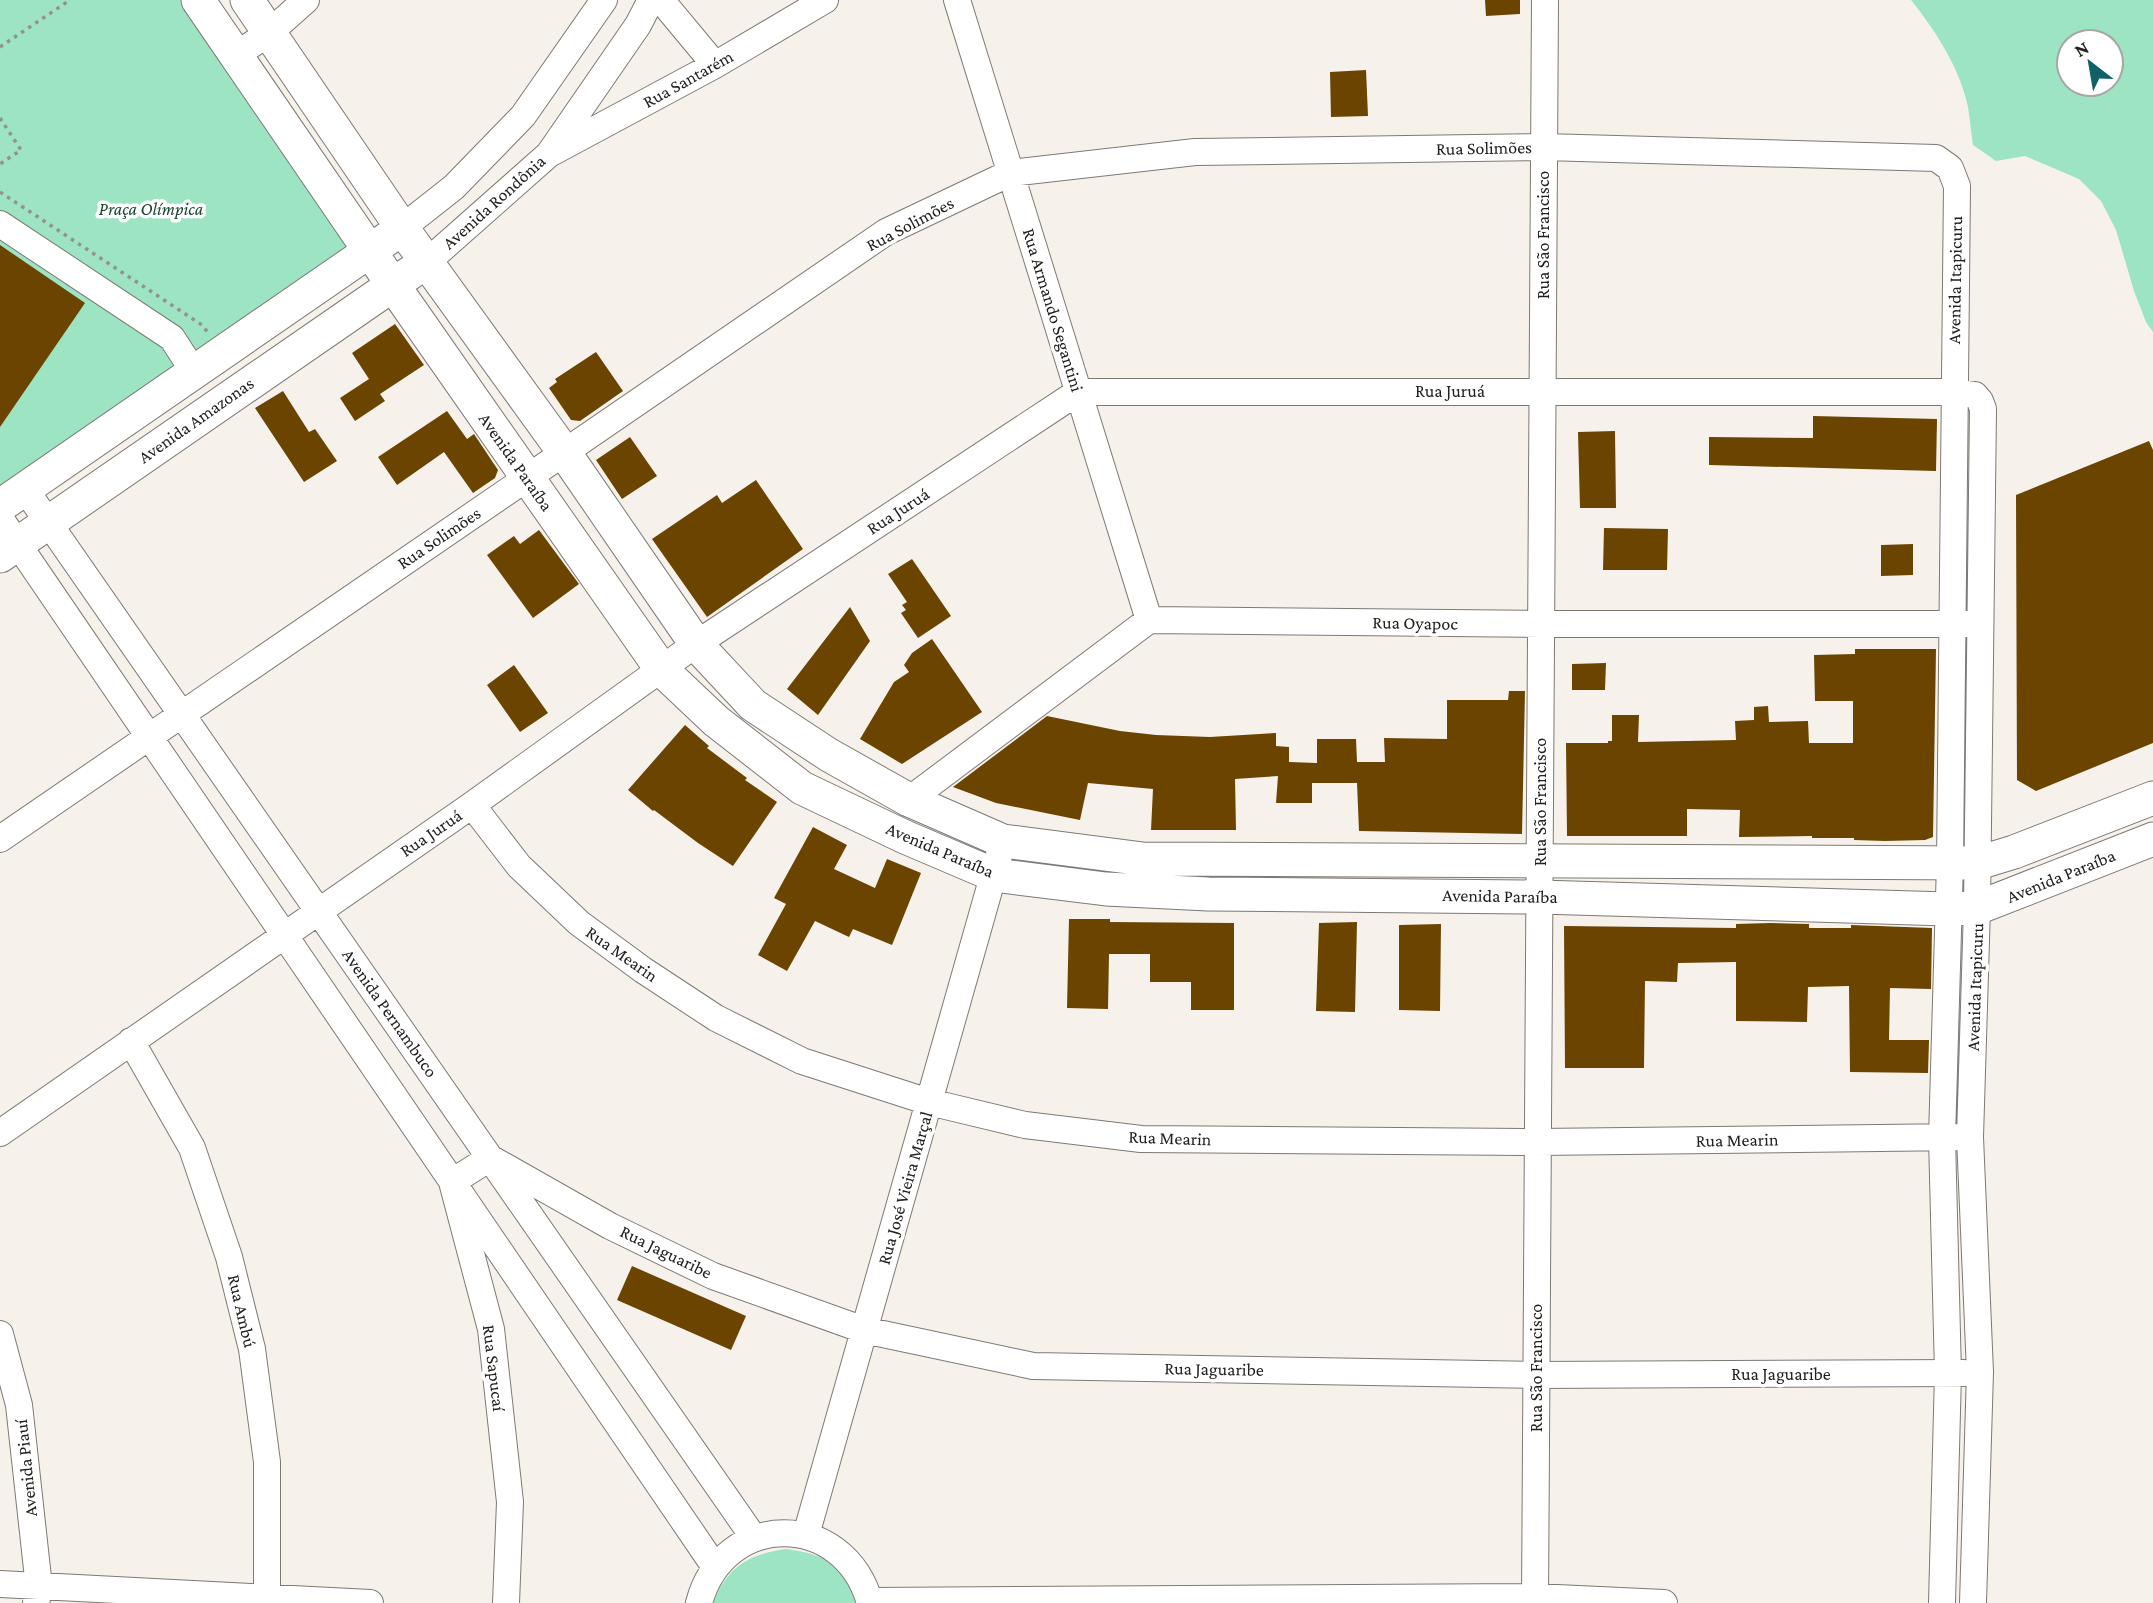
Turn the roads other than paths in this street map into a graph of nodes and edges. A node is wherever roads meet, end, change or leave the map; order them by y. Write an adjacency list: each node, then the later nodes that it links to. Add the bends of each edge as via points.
1 (198, 0): 11 (main road, Avenida Paraíba)
2 (247, 0): 10 (main road, Avenida Paraíba)
3 (306, 0): 10 (street)
4 (604, 0): 18 (street, via 523,116 454,187)
5 (651, 0): 14 (street, Avenida Rondônia)
6 (661, 0): 12 (street)
7 (825, 0): 12 (street, Rua Santarém)
8 (957, 0): 16 (street, Rua Armando Segantini)
9 (1545, 0): 13 (street, Rua São Francisco)
10 (269, 33): 11 (street); 18 (main road, Avenida Paraíba)
11 (236, 55): 19 (main road, Avenida Paraíba)
12 (715, 65): 14 (street, Rua Santarém)
13 (1544, 146): 15 (street, Rua Solimões, via 1936,158); 16 (street, Rua Solimões, via 1195,152); 23 (street, Rua São Francisco)
14 (549, 154): 20 (street, Avenida Rondônia)
15 (1950, 169): 25 (street, Avenida Itapicuru, via 1957,186)
16 (1010, 173): 24 (street, Rua Armando Segantini); 26 (street, Rua Solimões, via 886,232)
17 (0, 224): 22 (street, via 172,338)
18 (402, 228): 19 (main road); 20 (main road, Avenida Paraíba)
19 (371, 251): 21 (main road, Avenida Paraíba); 22 (main road)
20 (427, 262): 21 (main road, Avenida Rondônia); 26 (main road, Avenida Paraíba)
21 (393, 285): 27 (main road, Avenida Paraíba); 29 (main road, Avenida Amazonas)
22 (194, 372): 28 (main road)
23 (1542, 391): 24 (street, Rua Juruá); 25 (street, Rua Juruá); 32 (street, Rua São Francisco)
24 (1078, 392): 31 (street, Rua Armando Segantini); 35 (street, Rua Juruá)
25 (1954, 392): 33 (street, Avenida Itapicuru); 34 (street, Avenida Itapicuru, via 1975,395 1983,409)
26 (564, 452): 27 (street, Rua Solimões); 35 (main road, Avenida Paraíba)
27 (527, 477): 36 (main road, Avenida Paraíba); 37 (street, Rua Solimões)
28 (13, 497): 29 (street, Avenida Pernambuco)
29 (48, 522): 30 (main road, Avenida Amazonas); 37 (street, Avenida Pernambuco)
30 (6, 539): 38 (street)
31 (1149, 620): 32 (street, Rua Oyapoc); 40 (street)
32 (1541, 624): 33 (street, Rua Oyapoc); 46 (street, Rua São Francisco)
33 (1953, 624): 34 (street, Rua Oyapoc); 47 (street, Avenida Itapicuru)
34 (1981, 624): 47 (street, Avenida Itapicuru)
35 (696, 644): 36 (street, Rua Juruá); 40 (main road, Avenida Paraíba, via 753,705)
36 (662, 670): 41 (street, Rua Juruá); 48 (main road, Avenida Paraíba, via 716,721 802,788)
37 (182, 714): 38 (street, Rua Solimões); 52 (street, Avenida Pernambuco)
38 (149, 737): 42 (street, Rua Solimões); 53 (street)
39 (2153, 797): 47 (main road, Avenida Paraíba, via 2014,852)
40 (909, 800): 44 (main road, Avenida Paraíba)
41 (472, 805): 52 (street, Rua Juruá); 55 (street, Rua Mearin, via 519,866 579,923 716,1018 802,1061)
42 (0, 839)
43 (2153, 839): 51 (main road, Avenida Paraíba)
44 (1003, 841): 45 (main road, Avenida Paraíba, via 1143,859); 48 (street, Rua José Vieira Marçal)
45 (1242, 860): 46 (main road, Avenida Paraíba); 49 (main road)
46 (1539, 860): 47 (main road, Avenida Paraíba); 50 (street, Rua São Francisco)
47 (1964, 863): 51 (street, Avenida Itapicuru)
48 (994, 875): 49 (main road, Avenida Paraíba, via 1106,889); 55 (street, Rua José Vieira Marçal)
49 (1242, 894): 50 (main road, Avenida Paraíba)
50 (1539, 897): 51 (main road, Avenida Paraíba); 59 (street, Rua São Francisco)
51 (1963, 909): 57 (street, Avenida Itapicuru); 58 (street, Avenida Itapicuru)
52 (318, 911): 53 (street, Rua Juruá); 60 (street, Avenida Pernambuco)
53 (284, 934): 54 (street, Rua Juruá); 61 (street)
54 (131, 1041): 56 (street, Rua Juruá); 73 (street, Rua Ambú, via 191,1148 229,1257 249,1336 267,1462)
55 (929, 1102): 59 (street, Rua Mearin, via 1025,1125 1141,1139); 62 (street, Rua José Vieira Marçal)
56 (0, 1133)
57 (1970, 1137): 58 (street, Rua Mearin); 64 (street, Avenida Itapicuru)
58 (1942, 1138): 59 (street, Rua Mearin); 65 (street, Avenida Itapicuru)
59 (1538, 1142): 66 (street, Rua São Francisco)
60 (490, 1158): 61 (street); 62 (street, Rua Jaguaribe, via 610,1226 713,1276); 69 (street, Avenida Pernambuco)
61 (452, 1182): 70 (street); 77 (street, Rua Sapucaí, via 491,1329 510,1502)
62 (864, 1331): 66 (street, Rua Jaguaribe, via 1033,1366); 68 (street, Rua José Vieira Marçal)
63 (0, 1334): 67 (street, Avenida Piauí)
64 (1980, 1372): 65 (street, Rua Jaguaribe); 81 (street, Avenida Itapicuru)
65 (1948, 1373): 66 (street, Rua Jaguaribe); 80 (street, Avenida Itapicuru)
66 (1536, 1375): 74 (street, Rua São Francisco)
67 (10, 1410): 72 (street, Avenida Piauí)
68 (806, 1535): 69 (street); 75 (street, via 847,1559 861,1578)
69 (754, 1538): 70 (street)
70 (715, 1567): 78 (street)
71 (0, 1584): 72 (street)
72 (38, 1595): 73 (street)
73 (267, 1600): 76 (street)
74 (1535, 1600): 75 (street); 79 (street)
75 (869, 1602)
76 (370, 1603)
77 (506, 1603)
78 (699, 1603)
79 (1664, 1603)
80 (1942, 1603)
81 (1973, 1603)

